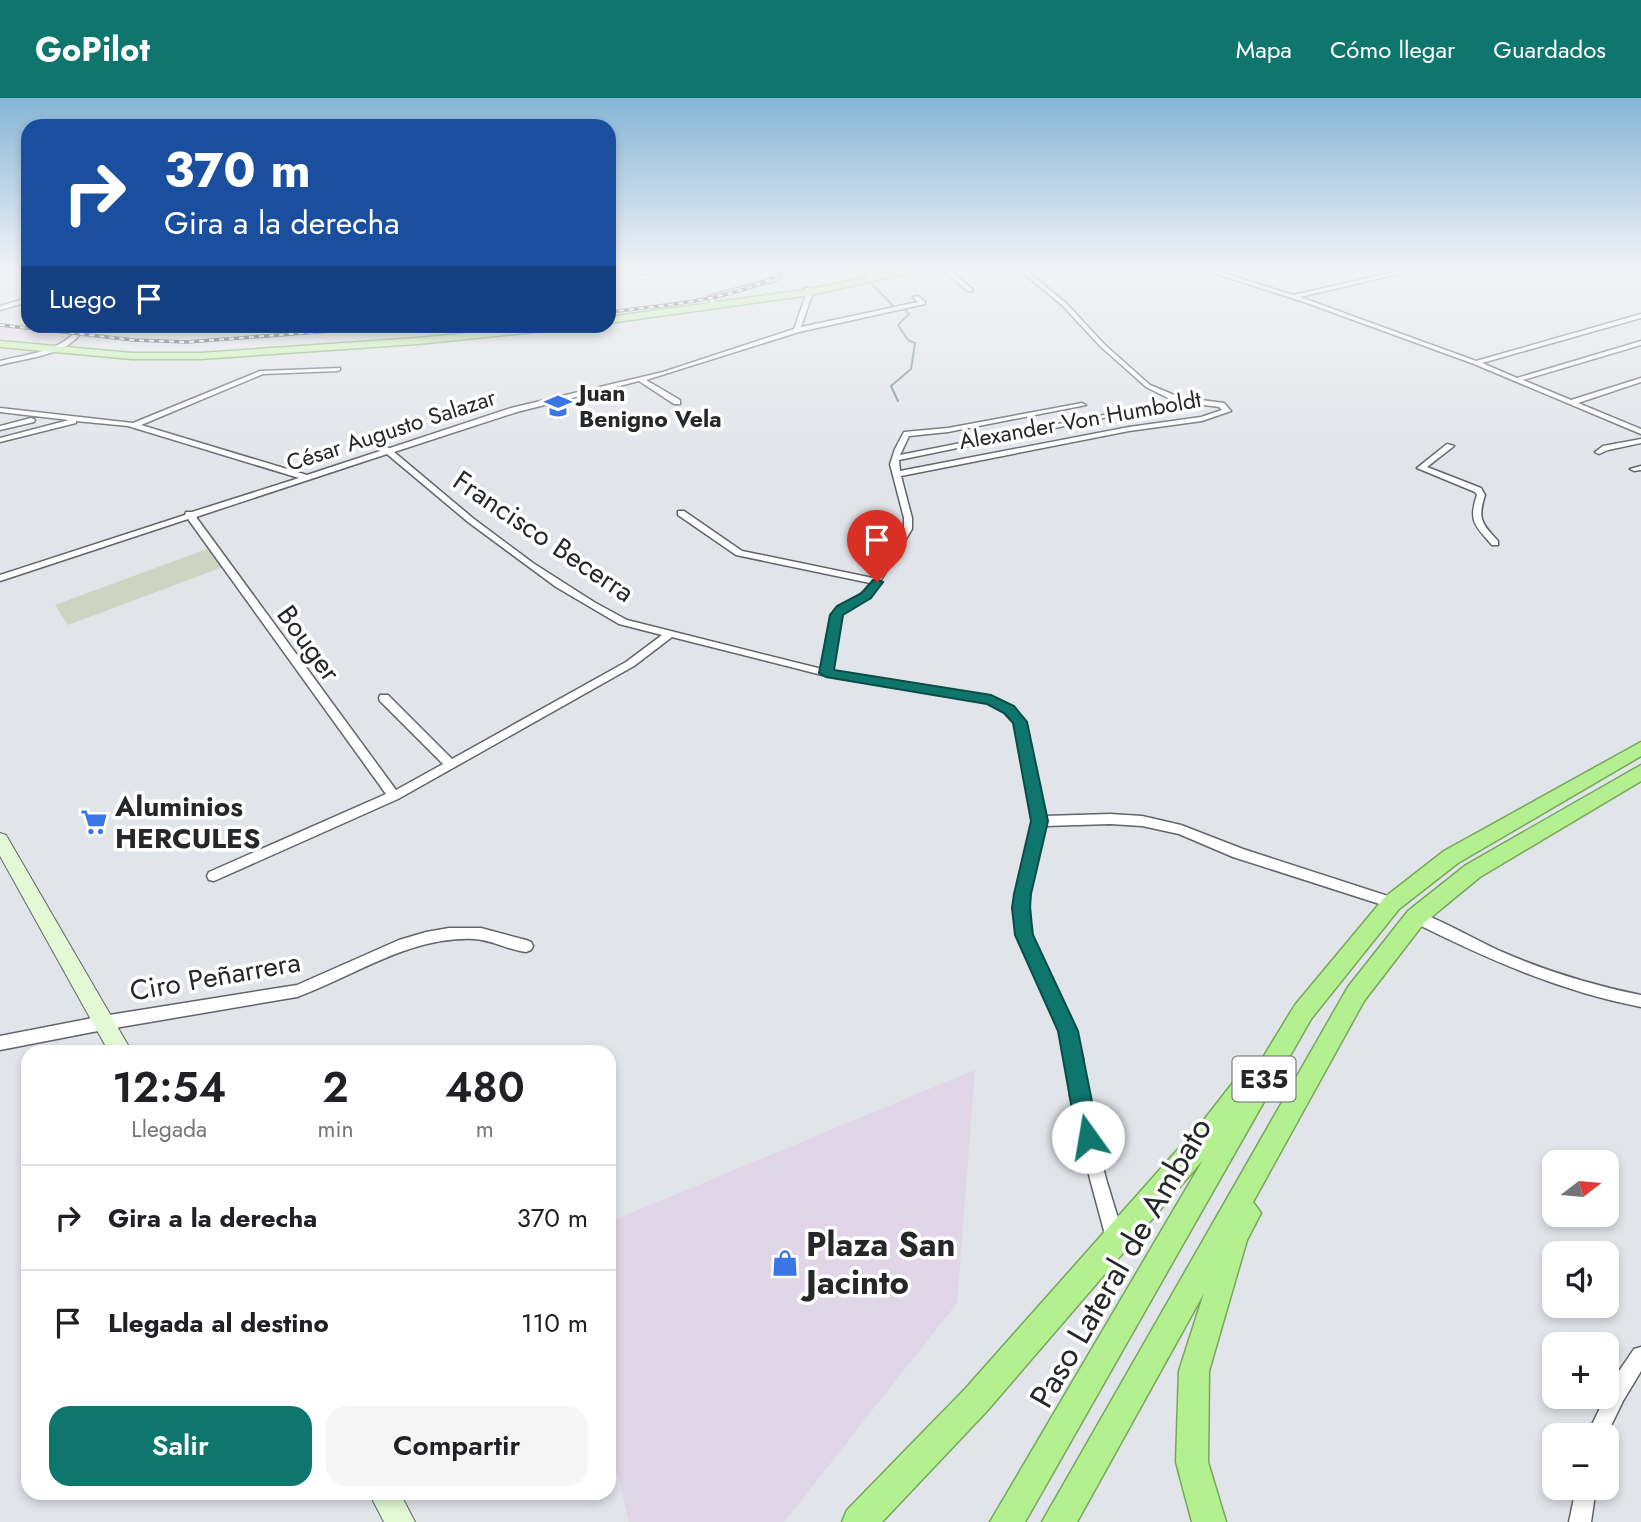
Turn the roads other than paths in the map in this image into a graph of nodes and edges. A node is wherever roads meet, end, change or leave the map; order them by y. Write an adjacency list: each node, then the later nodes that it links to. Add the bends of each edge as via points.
1 (78, 333): 9 (street)
2 (447, 333): 9 (main road, via 236,351 159,352)
3 (493, 333): 12 (main road, via 200,356)
4 (786, 333): 16 (street, César Augusto Salazar)
5 (1091, 333): 35 (street, Alexander Von Humboldt, via 1148,386 1177,399 1222,405 1227,411)
6 (1394, 333): 14 (street)
7 (1580, 333): 14 (street)
8 (0, 337): 9 (main road)
9 (64, 343): 12 (street)
10 (1641, 343): 17 (street)
11 (0, 344): 12 (main road)
12 (52, 349): 13 (street)
13 (0, 363)
14 (1476, 363): 17 (street)
15 (338, 369): 26 (street, via 262,372)
16 (642, 380): 19 (street); 32 (street, César Augusto Salazar, via 533,404)
17 (1519, 380): 20 (street)
18 (1641, 380): 20 (street)
19 (677, 402)
20 (1573, 402): 28 (street)
21 (1082, 405): 34 (street, Alexander Von Humboldt, via 907,434)
22 (0, 410): 24 (street)
23 (1108, 415): 34 (street)
24 (84, 418): 26 (street); 29 (street)
25 (31, 420): 27 (street)
26 (135, 425): 36 (street)
27 (0, 428)
28 (1641, 432)
29 (0, 440)
30 (1641, 442): 33 (street)
31 (1450, 446): 39 (street, via 1421,468 1478,490 1475,521)
32 (386, 449): 36 (street, César Augusto Salazar); 42 (street, Francisco Becerra, via 468,521 598,609 623,622)
33 (1600, 452)
34 (895, 458): 35 (street)
35 (897, 474): 41 (street, via 909,523)
36 (307, 478): 38 (street, César Augusto Salazar)
37 (681, 513): 41 (street, via 735,552)
38 (189, 514): 40 (street, César Augusto Salazar); 48 (street, Bouger)
39 (1495, 543)
40 (0, 578)
41 (877, 582): 43 (street, via 867,596 837,615)
42 (670, 634): 43 (street, Francisco Becerra); 46 (street, via 629,664)
43 (826, 673): 49 (street, Francisco Becerra, via 991,700 1009,710 1020,722)
44 (384, 698): 46 (street)
45 (1641, 748): 52 (highway, Paso Lateral de Ambato / E35, via 1451,857)
46 (450, 764): 48 (street)
47 (1641, 772): 53 (highway, E35, via 1473,871)
48 (394, 796): 51 (street)
49 (1040, 821): 52 (street, via 1110,819 1181,830); 61 (street, Francisco Becerra, via 1022,894 1024,935 1068,1031 1078,1096)
50 (0, 840): 58 (main road)
51 (214, 876)
52 (1392, 903): 57 (highway, Paso Lateral de Ambato / E35)
53 (1416, 917): 55 (highway, E35); 56 (street, via 1527,968)
54 (526, 946): 58 (street, Ciro Peñarrera, via 475,933 432,934 297,991)
55 (1356, 994): 69 (highway, E35); 70 (highway, via 1344,1038 1235,1236 1194,1371 1192,1462)
56 (1641, 1001)
57 (1303, 1012): 61 (highway, via 1212,1130); 68 (highway, Paso Lateral de Ambato / E35)
58 (103, 1023): 59 (street, Ciro Peñarrera); 60 (main road)
59 (0, 1043)
60 (117, 1045)
61 (1115, 1238): 67 (highway, via 976,1399)
62 (1641, 1356): 63 (street, via 1627,1372)
63 (1602, 1423)
64 (388, 1500): 66 (main road)
65 (1584, 1500): 71 (street)
66 (400, 1522)
67 (859, 1522)
68 (1007, 1522)
69 (1059, 1522)
70 (1209, 1522)
71 (1580, 1522)

